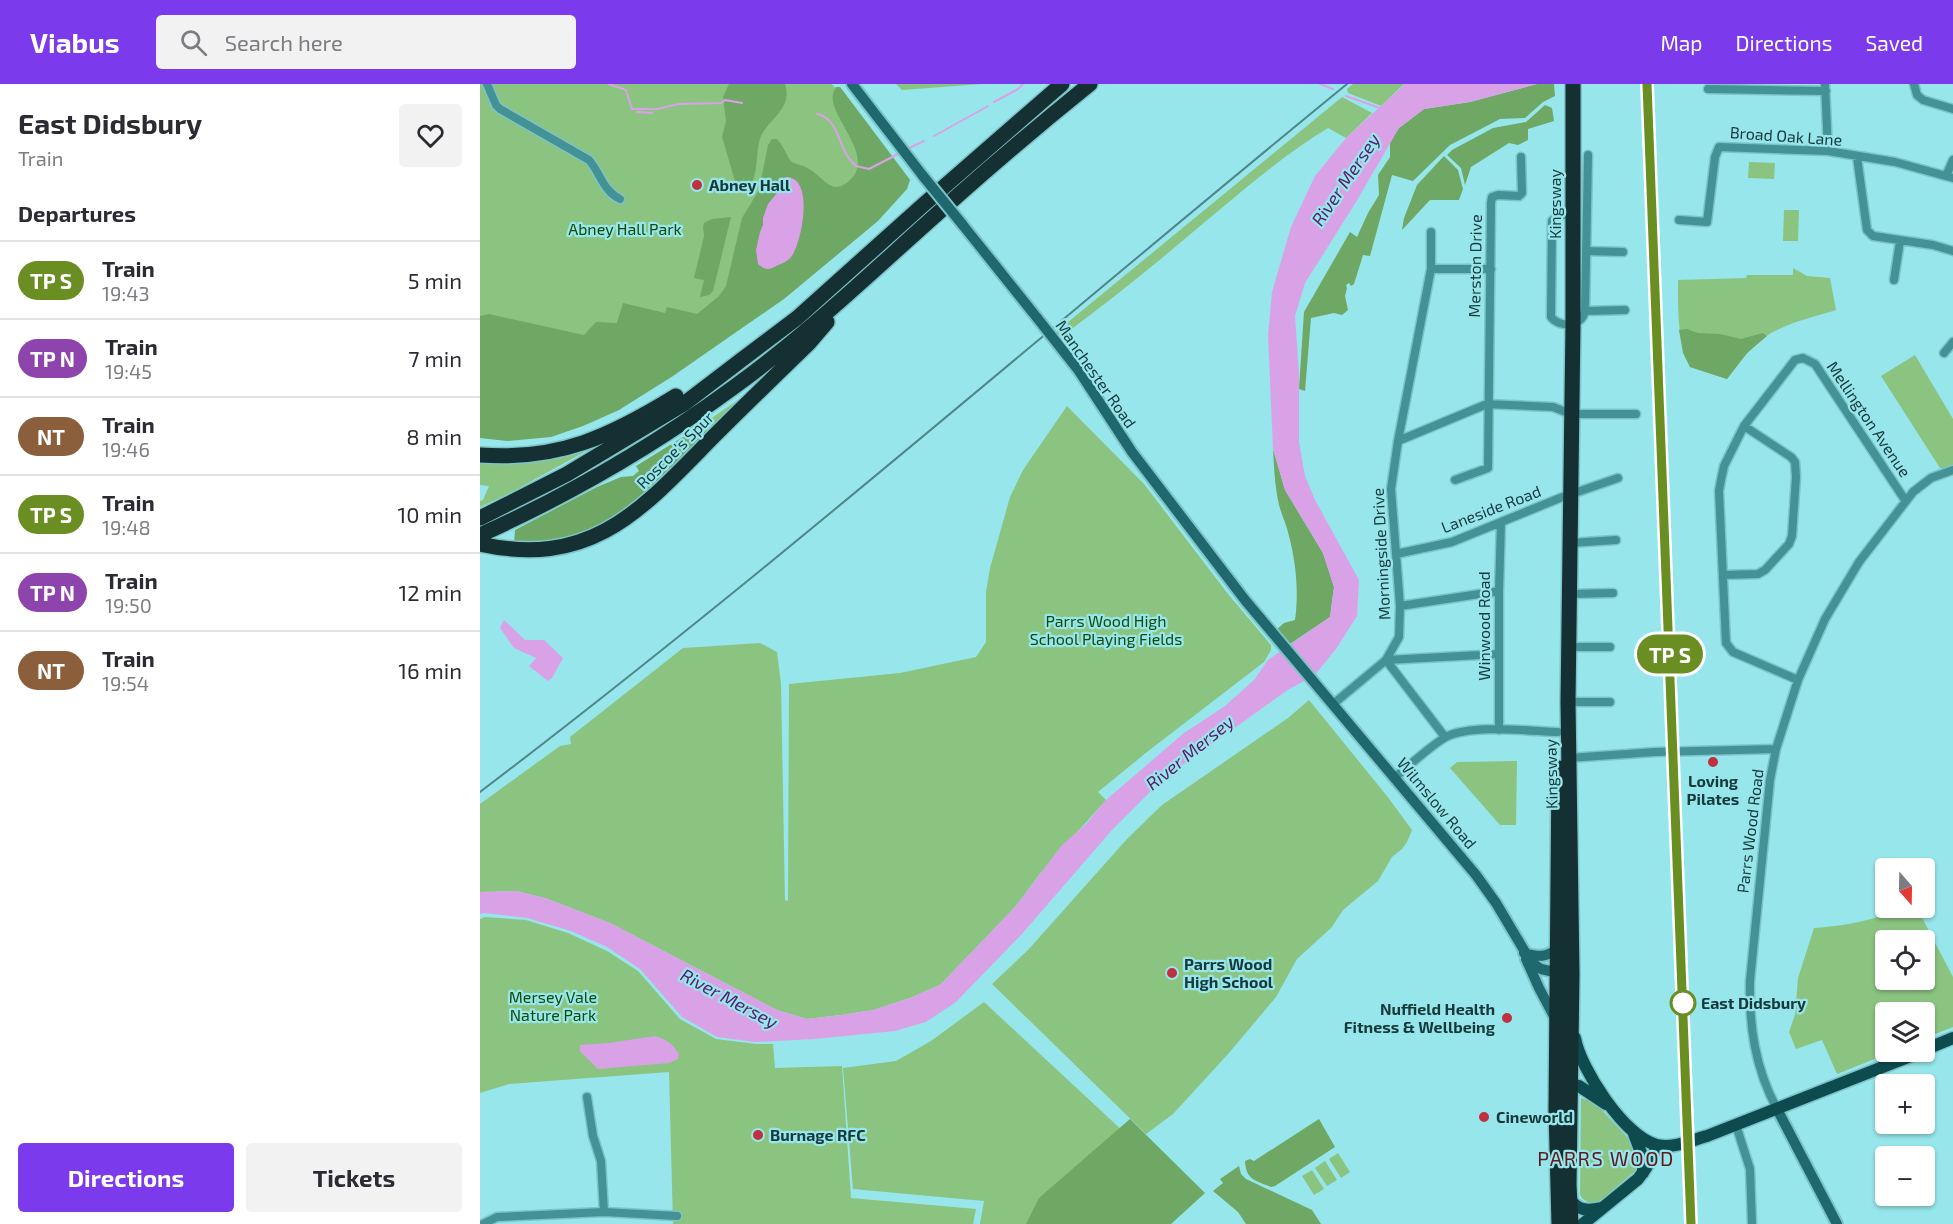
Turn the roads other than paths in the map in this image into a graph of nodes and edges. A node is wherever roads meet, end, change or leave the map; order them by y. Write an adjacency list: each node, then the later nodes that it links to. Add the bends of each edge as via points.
1 (487, 84): 19 (street, via 496,105 589,160 605,188)
2 (852, 84): 65 (main road, Manchester Road, bridge, via 1079,371 1132,452)
3 (1062, 84): 9 (highway)
4 (1090, 84): 11 (highway)
5 (1099, 84): 11 (highway)
6 (1914, 84): 12 (street, via 1923,100)
7 (1826, 87): 8 (street); 13 (street)
8 (1708, 89)
9 (1053, 90): 33 (highway)
10 (1569, 91): 20 (highway, Kingsway)
11 (1060, 108): 30 (highway)
12 (1953, 109)
13 (1828, 151): 16 (street, Broad Oak Lane); 21 (street, Broad Oak Lane, via 1719,147 1707,222)
14 (1588, 155): 24 (street, Kingsway)
15 (1521, 157): 28 (street, Merston Drive, via 1522,193 1492,197)
16 (1857, 157): 18 (street, Broad Oak Lane, via 1895,162); 23 (street, via 1867,230 1874,236)
17 (1953, 160): 18 (street)
18 (1950, 177)
19 (620, 199)
20 (1568, 214): 34 (highway, Kingsway); 34 (street, Kingsway, via 1552,221 1550,307 1555,321)
21 (1679, 220)
22 (1431, 232): 27 (street, Morningside Drive)
23 (1900, 241): 25 (street); 29 (street)
24 (1586, 251): 26 (street, Kingsway); 32 (street, Kingsway)
25 (1953, 251)
26 (1623, 252)
27 (1431, 269): 28 (street); 41 (street, Morningside Drive)
28 (1491, 269): 37 (street, Merston Drive)
29 (1894, 280)
30 (852, 292): 50 (highway, via 735,387 680,424 557,497); 53 (highway, Roscoe's Spur, via 809,343 637,511 604,533 577,543 509,550)
31 (1625, 310): 32 (street)
32 (1585, 311): 34 (street, via 1578,322)
33 (797, 318): 42 (highway, via 614,431 553,452); 48 (highway, via 685,403 567,474)
34 (1568, 324): 38 (highway, Kingsway)
35 (1953, 342): 36 (street)
36 (1944, 353)
37 (1487, 404): 38 (street, via 1553,407); 41 (street); 45 (street, Merston Drive, via 1488,468)
38 (1566, 412): 39 (street); 46 (highway, Kingsway)
39 (1636, 414)
40 (1744, 426): 47 (street, Mellington Avenue, via 1789,366 1795,360 1809,360); 55 (street, Mellington Avenue, via 1720,480); 55 (street, via 1795,462 1792,536 1785,551 1758,574)
41 (1398, 441): 54 (street, Morningside Drive, via 1391,489)
42 (480, 455)
43 (1953, 472): 47 (street, Parrs Wood Road, via 1924,482)
44 (1618, 478): 46 (street, Laneside Road)
45 (1455, 480)
46 (1565, 496): 49 (street, Laneside Road); 52 (highway, Kingsway); 70 (highway, Kingsway)
47 (1905, 500): 64 (street, Parrs Wood Road, via 1853,571 1825,619)
48 (480, 518)
49 (1502, 523): 54 (street, Laneside Road, via 1452,542); 56 (street, Winwood Road)
50 (480, 535)
51 (1616, 540): 52 (street)
52 (1570, 543): 58 (highway, Kingsway)
53 (480, 544)
54 (1396, 554): 59 (street, Morningside Drive)
55 (1723, 575): 64 (street, Mellington Avenue, via 1726,643 1733,652)
56 (1499, 591): 59 (street); 62 (street, Winwood Road)
57 (1613, 593): 58 (street)
58 (1570, 594): 61 (highway, Kingsway)
59 (1400, 606): 63 (street, Morningside Drive, via 1399,637)
60 (1610, 646): 61 (street)
61 (1570, 647): 66 (highway, Kingsway)
62 (1499, 654): 63 (street); 69 (street, Winwood Road)
63 (1386, 660): 68 (street, Morningside Drive); 71 (street)
64 (1798, 680): 72 (street, Parrs Wood Road)
65 (1313, 683): 68 (main road, Wilmslow Road)
66 (1568, 702): 67 (street); 73 (highway, Kingsway)
67 (1610, 702)
68 (1332, 705): 74 (main road, Wilmslow Road)
69 (1498, 730): 70 (street); 71 (street, via 1462,731)
70 (1558, 732): 75 (highway, Kingsway)
71 (1445, 737): 74 (street)
72 (1776, 749): 73 (street); 85 (street, Parrs Wood Road, via 1766,811 1749,1003 1755,1053)
73 (1569, 758): 77 (highway, Kingsway)
74 (1394, 778): 76 (main road, Wilmslow Road, via 1476,875)
75 (1558, 948): 76 (main road, via 1542,957); 77 (highway, Kingsway)
76 (1524, 953): 77 (main road, Wilmslow Road, via 1542,969); 78 (main road, Wilmslow Road, via 1539,988)
77 (1565, 974): 78 (highway, Kingsway)
78 (1564, 1025): 82 (highway, Kingsway); 84 (main road, Wilmslow Road)
79 (1953, 1038): 80 (main road)
80 (1935, 1046)
81 (1895, 1062): 85 (main road)
82 (1563, 1082): 84 (main road, Wilmslow Road, via 1587,1090); 90 (highway, Kingsway); 97 (highway, Kingsway)
83 (587, 1097): 92 (street, via 592,1136 601,1161)
84 (1612, 1108): 87 (main road, Wilmslow Road)
85 (1777, 1109): 86 (main road); 101 (main road, Parrs Wood Road)
86 (1736, 1125): 88 (main road, via 1684,1143); 100 (street, via 1750,1169)
87 (1634, 1134): 88 (main road, Wilmslow Road); 89 (main road, Wilmslow Road, via 1643,1158)
88 (1658, 1146): 89 (main road)
89 (1642, 1174): 91 (main road)
90 (1570, 1199): 91 (main road, via 1581,1209); 98 (highway, Kingsway)
91 (1603, 1208): 99 (main road)
92 (604, 1212): 93 (street); 94 (street)
93 (586, 1214): 95 (street, via 497,1217); 96 (street)
94 (676, 1216)
95 (483, 1224)
96 (586, 1224)
97 (1559, 1224)
98 (1571, 1224)
99 (1583, 1224)
100 (1752, 1224)
101 (1837, 1224)

